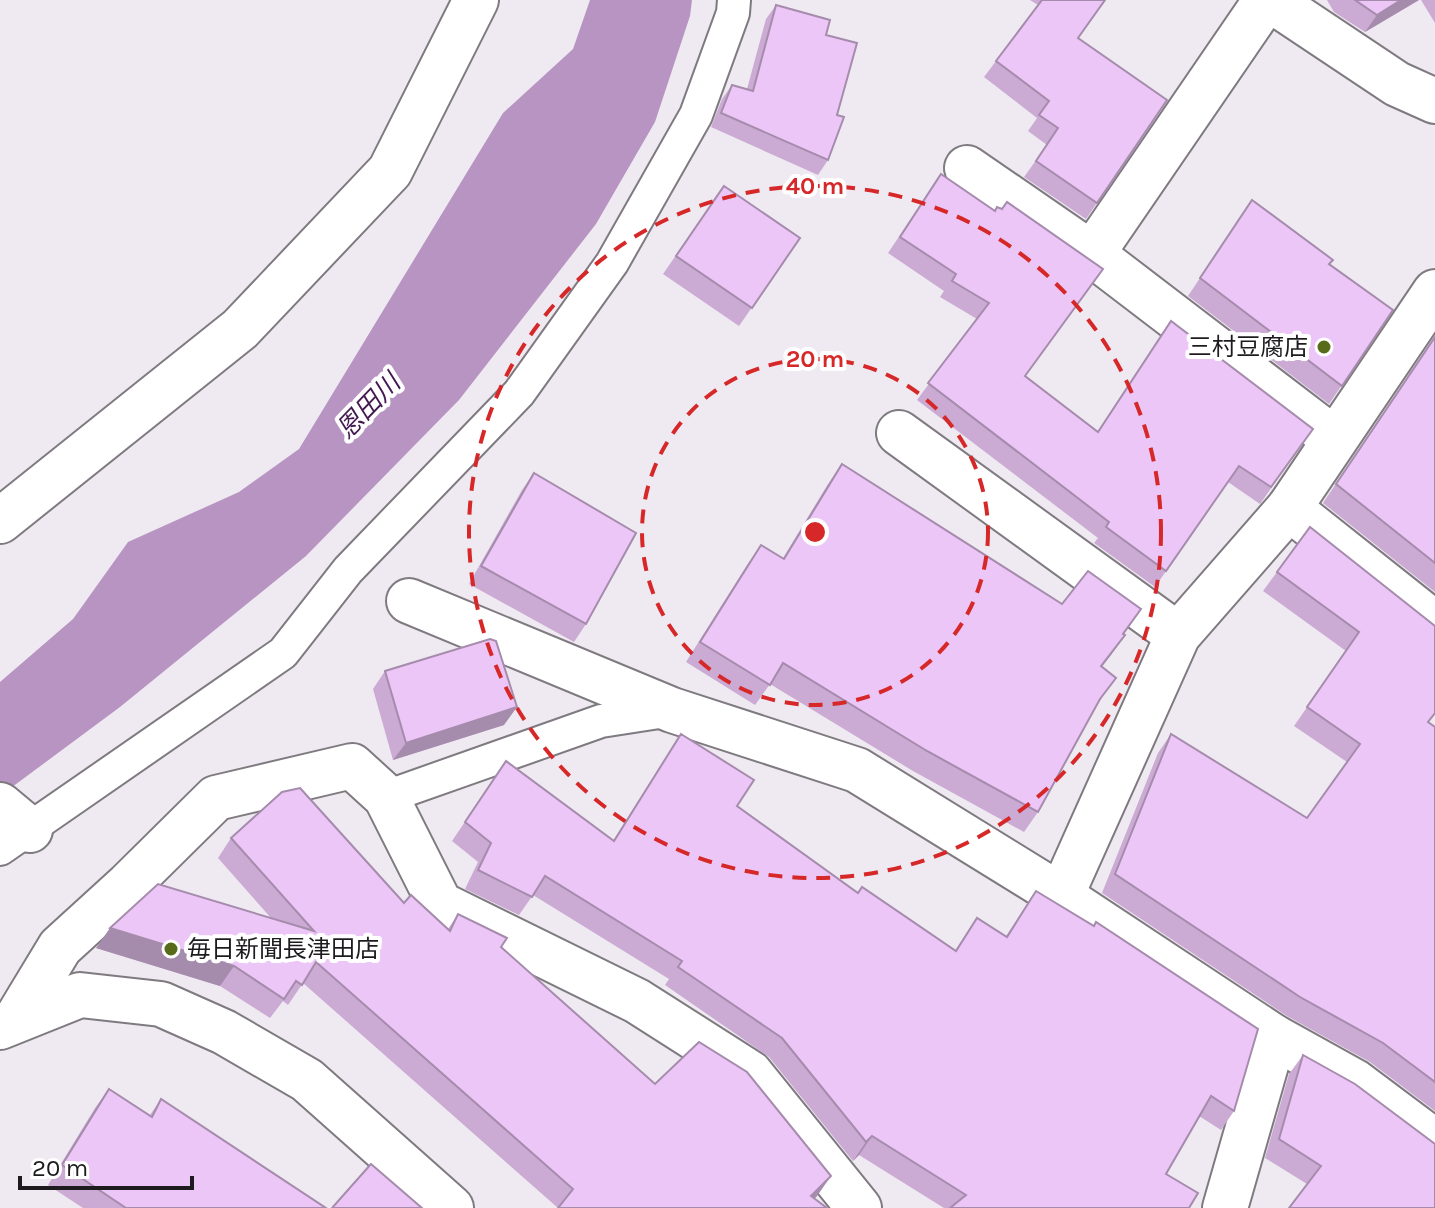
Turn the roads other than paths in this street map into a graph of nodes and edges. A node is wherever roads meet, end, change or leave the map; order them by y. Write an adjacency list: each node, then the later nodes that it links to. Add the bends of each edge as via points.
1 (476, 0): 11 (street, via 390,171 240,329)
2 (734, 0): 17 (lane, via 696,115 612,263 519,393 348,570 283,653)
3 (1269, 0): 4 (street, via 1397,84); 6 (street)
4 (1435, 101)
5 (967, 168): 6 (street)
6 (1092, 254): 9 (street)
7 (1435, 292): 9 (street)
8 (899, 433): 14 (street)
9 (1334, 439): 10 (street)
10 (1289, 508): 13 (street); 14 (street)
11 (0, 521)
12 (409, 601): 15 (street)
13 (1435, 624)
14 (1178, 635): 18 (street)
15 (672, 710): 16 (lane, via 601,721); 18 (street, via 857,770)
16 (386, 797): 19 (street, via 352,766 216,798 60,947); 23 (street, via 440,904 637,1001 750,1073)
17 (9, 824)
18 (1061, 896): 20 (street)
19 (8, 1023): 22 (street, via 80,995 161,1004 224,1032 307,1080)
20 (1274, 1037): 21 (street, via 1355,1082); 24 (street)
21 (1435, 1142)
22 (451, 1208)
23 (859, 1208)
24 (1225, 1208)

